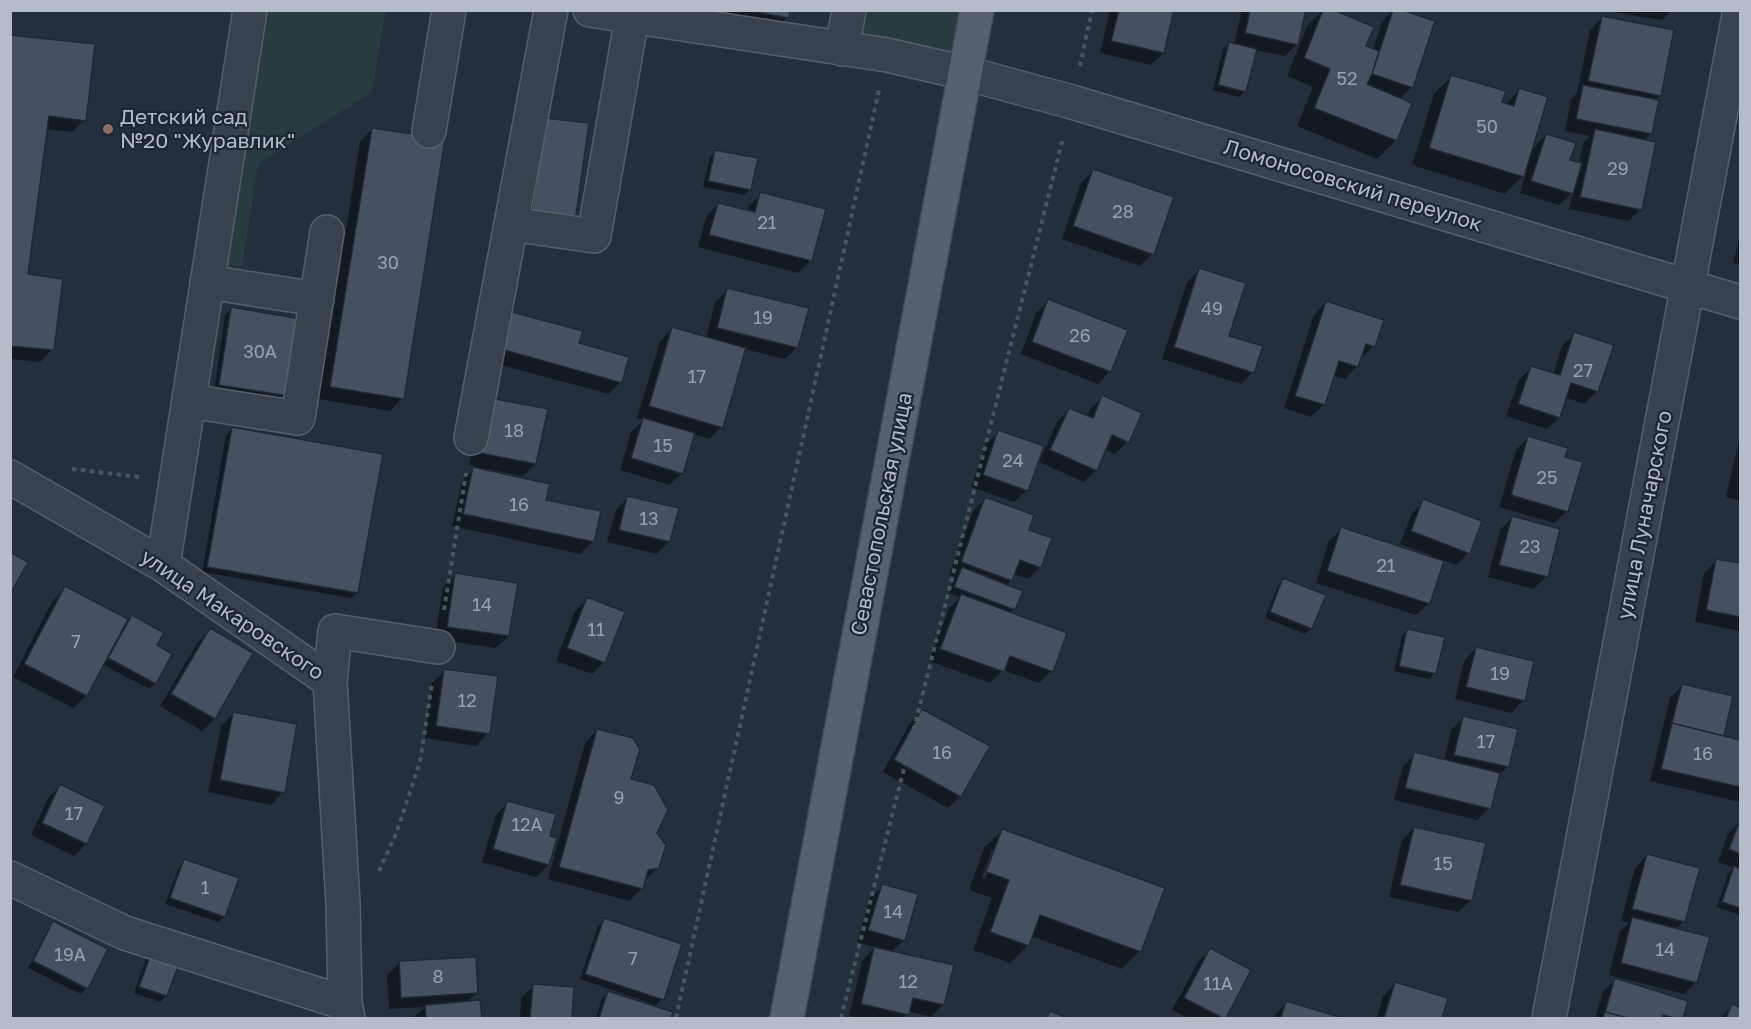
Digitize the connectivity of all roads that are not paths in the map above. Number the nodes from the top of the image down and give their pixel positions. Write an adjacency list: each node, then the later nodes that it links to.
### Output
1 (250, 10): 15 (street)
2 (449, 10): 12 (street)
3 (550, 10): 13 (street)
4 (590, 10): 8 (street, Ломоносовский переулок)
5 (849, 10): 10 (street)
6 (977, 10): 11 (main road, Севастопольская улица)
7 (1740, 10): 16 (street, улица Луначарского)
8 (632, 17): 9 (street, Ломоносовский переулок); 13 (street)
9 (690, 18): 10 (street, Ломоносовский переулок)
10 (842, 49): 11 (street, Ломоносовский переулок)
11 (965, 73): 16 (street, Ломоносовский переулок); 27 (main road, Севастопольская улица)
12 (429, 131)
13 (511, 224): 20 (street)
14 (327, 232): 17 (street)
15 (207, 282): 17 (street); 19 (street)
16 (1688, 288): 18 (street, Ломоносовский переулок); 28 (street, улица Луначарского)
17 (317, 299): 19 (street)
18 (1740, 302)
19 (189, 401): 22 (street)
20 (471, 438)
21 (10, 477): 22 (street, улица Макаровского)
22 (163, 565): 24 (street, улица Макаровского)
23 (438, 647): 24 (street)
24 (330, 681): 26 (street, улица Макаровского)
25 (10, 878): 26 (street, улица Макаровского)
26 (347, 1011)
27 (787, 1018)
28 (1549, 1018)

